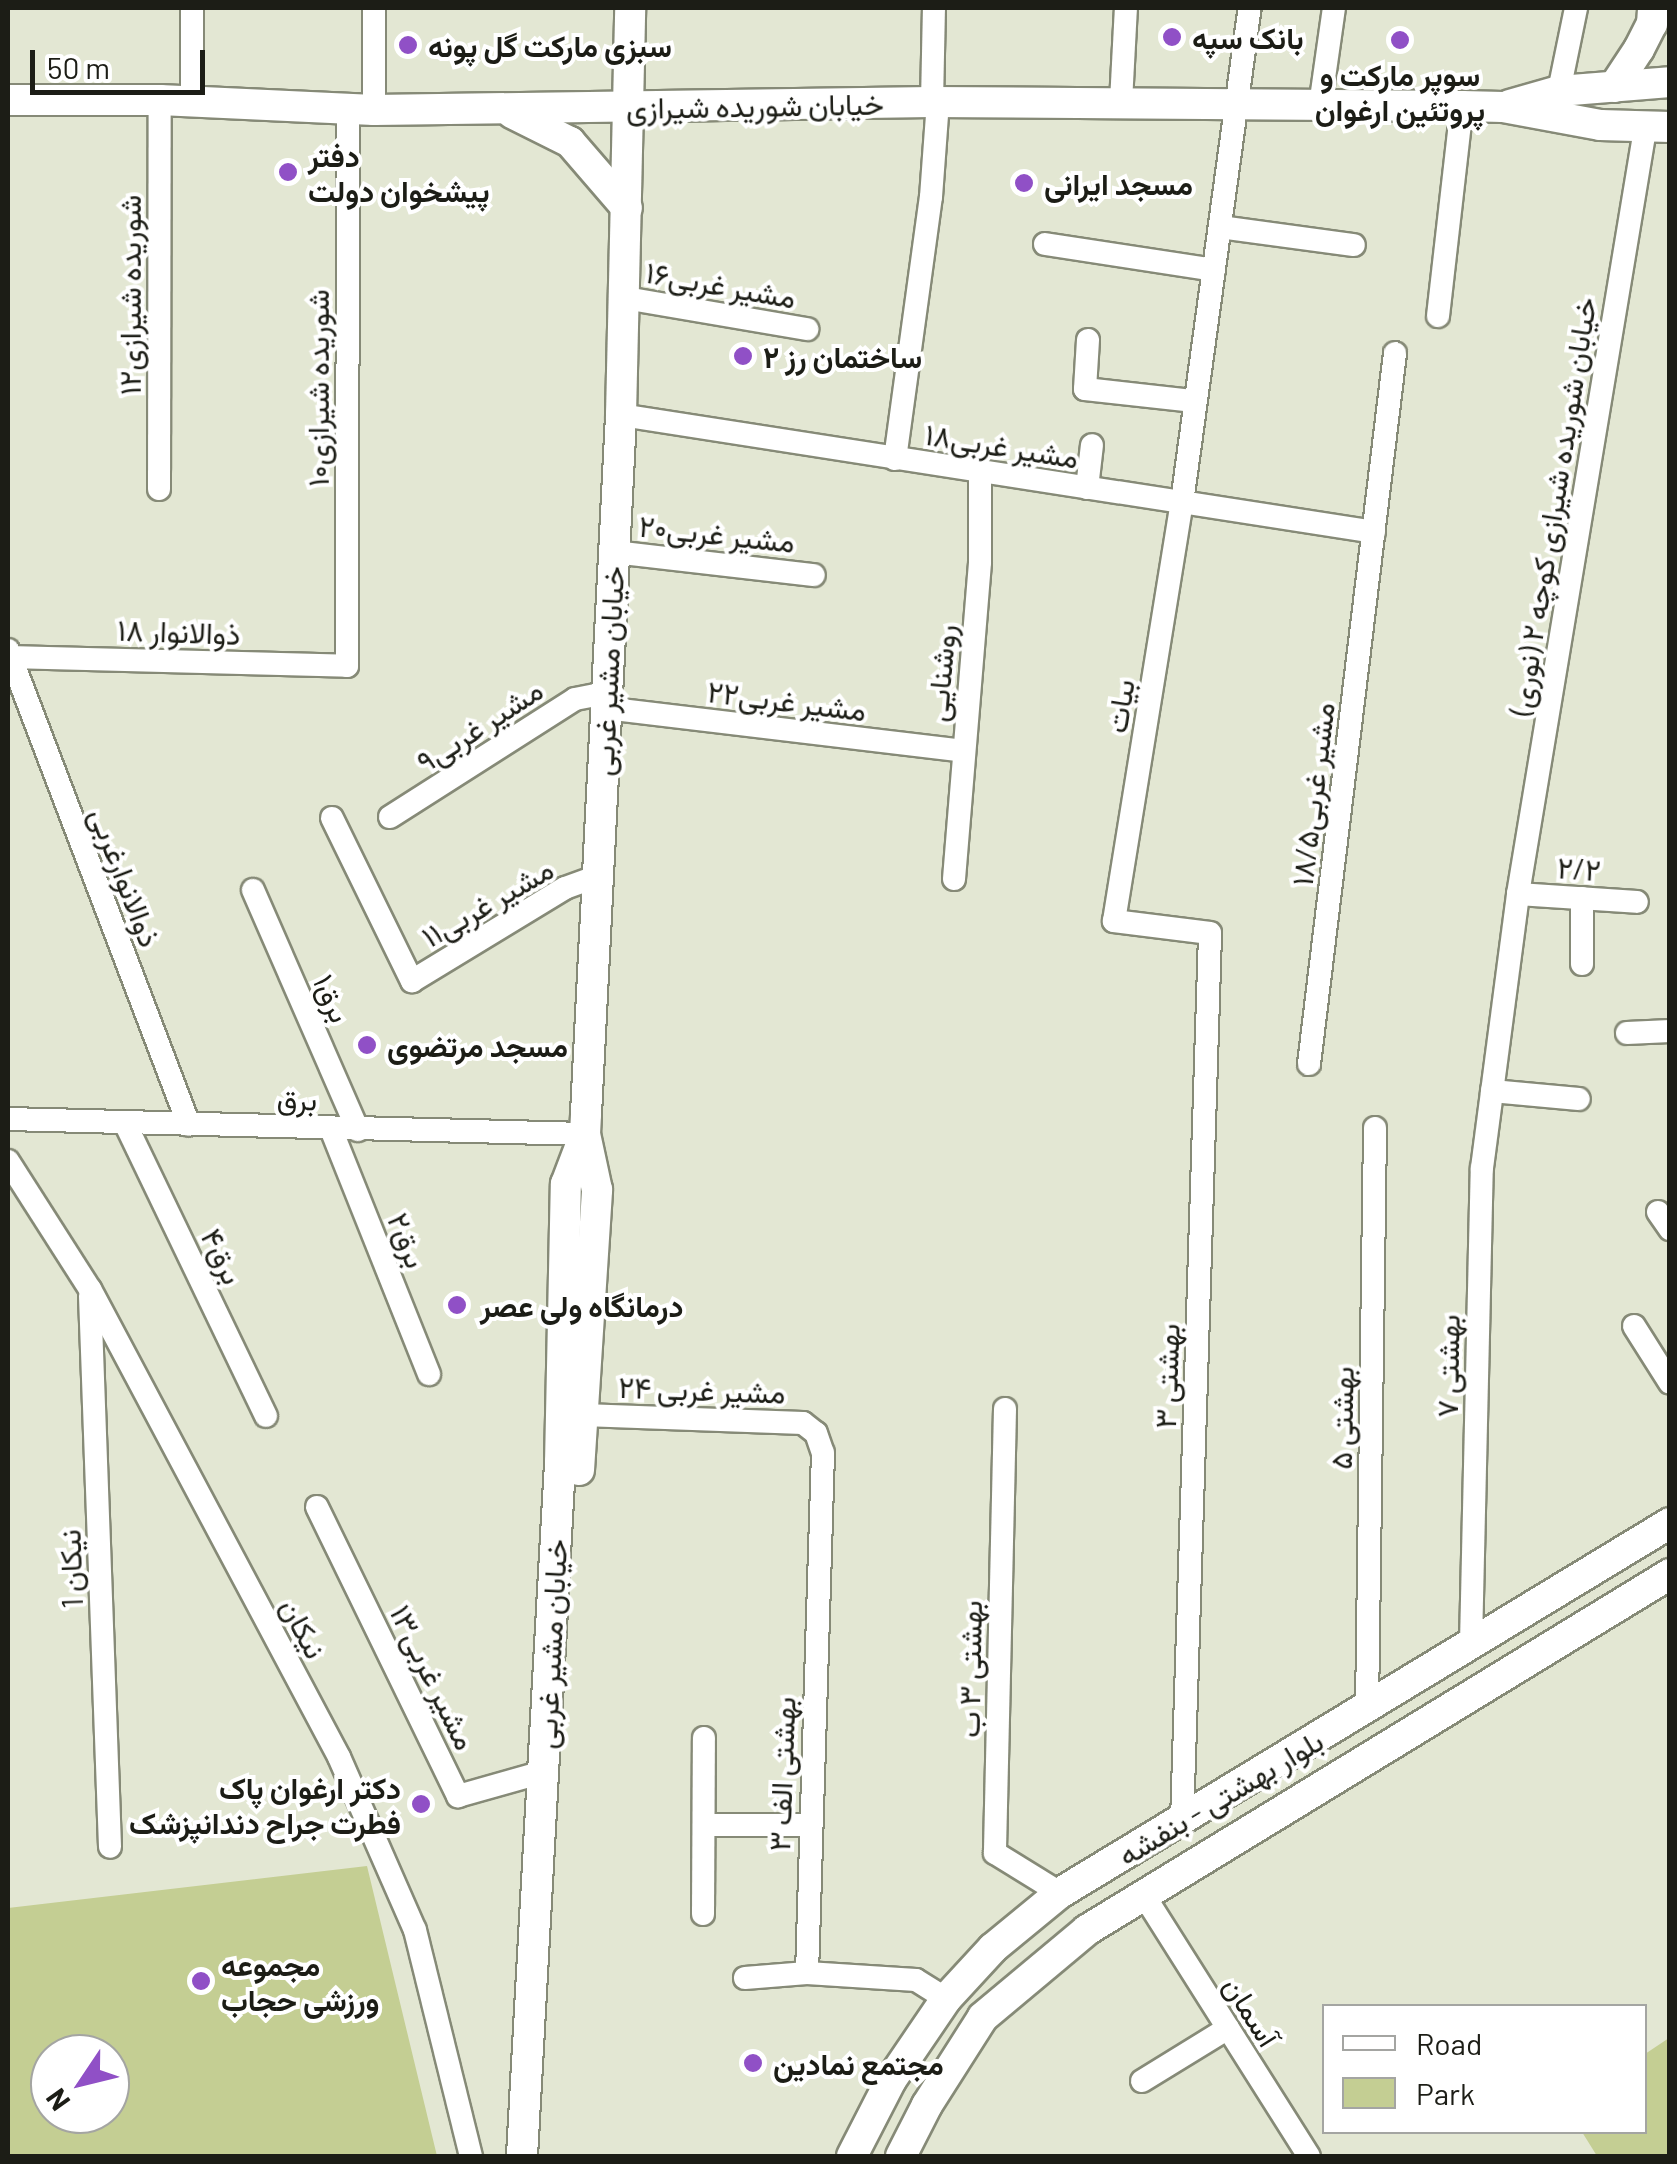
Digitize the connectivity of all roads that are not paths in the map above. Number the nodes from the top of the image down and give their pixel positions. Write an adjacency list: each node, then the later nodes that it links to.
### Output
1 (192, 8): 15 (street)
2 (374, 8): 23 (street, ۱۰شوریده شیرازی)
3 (630, 8): 22 (main road, خیابان مشیر غربی)
4 (934, 8): 16 (street)
5 (1126, 8): 17 (street)
6 (1250, 8): 18 (street, بیات)
7 (1334, 8): 19 (street)
8 (1653, 8): 11 (main road)
9 (1576, 9): 12 (street)
10 (1670, 82): 11 (main road, خیابان شوریده شیرازی)
11 (1614, 86): 12 (main road, خیابان شوریده شیرازی)
12 (1559, 91): 21 (main road, خیابان شوریده شیرازی)
13 (8, 100): 14 (main road, خیابان شوریده شیرازی)
14 (160, 100): 15 (main road, خیابان شوریده شیرازی); 42 (street, شوریده شیرازی۱۲)
15 (192, 101): 23 (main road, خیابان شوریده شیرازی)
16 (935, 102): 17 (main road, خیابان شوریده شیرازی); 22 (main road, خیابان شوریده شیرازی); 39 (street)
17 (1121, 102): 18 (main road, خیابان شوریده شیرازی)
18 (1238, 104): 19 (main road, خیابان شوریده شیرازی); 27 (street, بیات)
19 (1320, 106): 20 (main road, خیابان شوریده شیرازی)
20 (1462, 106): 21 (main road, خیابان شوریده شیرازی); 32 (street)
21 (1502, 107): 25 (main road, خیابان شوریده شیرازی)
22 (630, 108): 24 (main road, خیابان شوریده شیرازی); 26 (main road, خیابان مشیر غربی)
23 (361, 110): 24 (main road, خیابان شوریده شیرازی); 48 (street, ۱۰شوریده شیرازی)
24 (505, 110): 26 (main road)
25 (1657, 128): 56 (street, خیابان شوریده شیرازی کوچه ۲ (نوری))
26 (627, 208): 31 (main road, خیابان مشیر غربی)
27 (1220, 227): 29 (street); 30 (street, بیات)
28 (1045, 244): 30 (street)
29 (1354, 245)
30 (1214, 270): 36 (street, بیات)
31 (625, 298): 33 (street, مشیر غربی۱۶); 37 (main road, خیابان مشیر غربی)
32 (1438, 316)
33 (808, 330)
34 (1088, 340): 36 (street)
35 (1396, 352): 44 (street, مشیر غربی۱۸/۵)
36 (1194, 401): 43 (street, بیات)
37 (621, 415): 39 (street, مشیر غربی۱۸); 45 (main road, خیابان مشیر غربی)
38 (1092, 445): 41 (street)
39 (895, 459): 40 (street, مشیر غربی۱۸)
40 (980, 472): 41 (street, مشیر غربی۱۸); 50 (street, روشنایی)
41 (1087, 488): 43 (street, مشیر غربی۱۸)
42 (159, 489)
43 (1182, 502): 44 (street, مشیر غربی۱۸); 59 (street, بیات)
44 (1374, 532): 63 (street, مشیر غربی۱۸/۵)
45 (614, 552): 46 (street, مشیر غربی۲۰); 49 (main road, خیابان مشیر غربی)
46 (814, 574)
47 (9, 654): 48 (street, ذوالانوار ۱۸); 68 (street, ذوالانوارغربی)
48 (347, 666)
49 (604, 700): 50 (street, مشیر غربی۲۲); 51 (street, مشیر غربی۹); 53 (main road, خیابان مشیر غربی)
50 (963, 751): 54 (street, روشنایی)
51 (390, 817)
52 (332, 818): 53 (street, مشیر غربی۱۱)
53 (596, 877): 72 (main road, خیابان مشیر غربی)
54 (954, 879)
55 (252, 890): 71 (street, برق۱)
56 (1518, 894): 57 (street, ۲/۲); 64 (street, خیابان شوریده شیرازی کوچه ۲ (نوری))
57 (1582, 898): 58 (street, ۲/۲); 60 (street)
58 (1637, 902)
59 (1210, 933): 91 (street, بهشتی ۳)
60 (1582, 964)
61 (1670, 1031): 62 (street)
62 (1627, 1032)
63 (1309, 1064)
64 (1492, 1091): 65 (street); 87 (street, بهشتی ۷)
65 (1579, 1099)
66 (8, 1119): 67 (street, برق)
67 (125, 1122): 68 (street, برق); 80 (street, برق۴)
68 (188, 1125): 70 (street, برق)
69 (1375, 1128): 88 (street, بهشتی ۵)
70 (330, 1129): 71 (street, برق); 76 (street, برق۲)
71 (358, 1130): 72 (street, برق)
72 (584, 1134): 79 (main road, خیابان مشیر غربی); 90 (main road, خیابان مشیر غربی)
73 (8, 1161): 74 (street, نیکان)
74 (90, 1289): 94 (street, نیکان 1); 103 (street, نیکان)
75 (1634, 1326): 77 (street)
76 (429, 1374)
77 (1670, 1382)
78 (1005, 1409): 95 (street, بهشتی ۳ ب)
79 (583, 1415): 81 (street, مشیر غربی ۲۴); 105 (main road, خیابان مشیر غربی)
80 (266, 1416)
81 (816, 1433): 93 (street, بهشتی الف ۳)
82 (318, 1507): 90 (street, مشیر غربی۱۳)
83 (1670, 1522): 85 (main road, بلوار بهشتی - بنفشه)
84 (1670, 1574): 86 (main road, بلوار بهشتی - بنفشه)
85 (1564, 1587): 86 (main road); 87 (main road, بلوار بهشتی - بنفشه)
86 (1587, 1625): 96 (main road, بلوار بهشتی - بنفشه)
87 (1470, 1643): 88 (main road, بلوار بهشتی - بنفشه)
88 (1367, 1710): 91 (main road, بلوار بهشتی - بنفشه)
89 (704, 1738): 92 (street)
90 (543, 1772): 104 (main road, خیابان مشیر غربی)
91 (1182, 1821): 95 (main road, بلوار بهشتی - بنفشه)
92 (704, 1825): 93 (street); 97 (street)
93 (809, 1826): 98 (street, بهشتی الف ۳)
94 (110, 1847)
95 (1060, 1892): 100 (main road, بلوار بهشتی - بنفشه)
96 (1145, 1897): 101 (street, آسمان); 107 (main road, بلوار بهشتی - بنفشه)
97 (703, 1914)
98 (807, 1972): 99 (street); 100 (street)
99 (746, 1978)
100 (946, 1998): 106 (main road, بلوار بهشتی - بنفشه)
101 (1228, 2028): 102 (street); 108 (street, آسمان)
102 (1142, 2080)
103 (471, 2156)
104 (522, 2156)
105 (538, 2156)
106 (852, 2156)
107 (900, 2156)
108 (1309, 2156)

